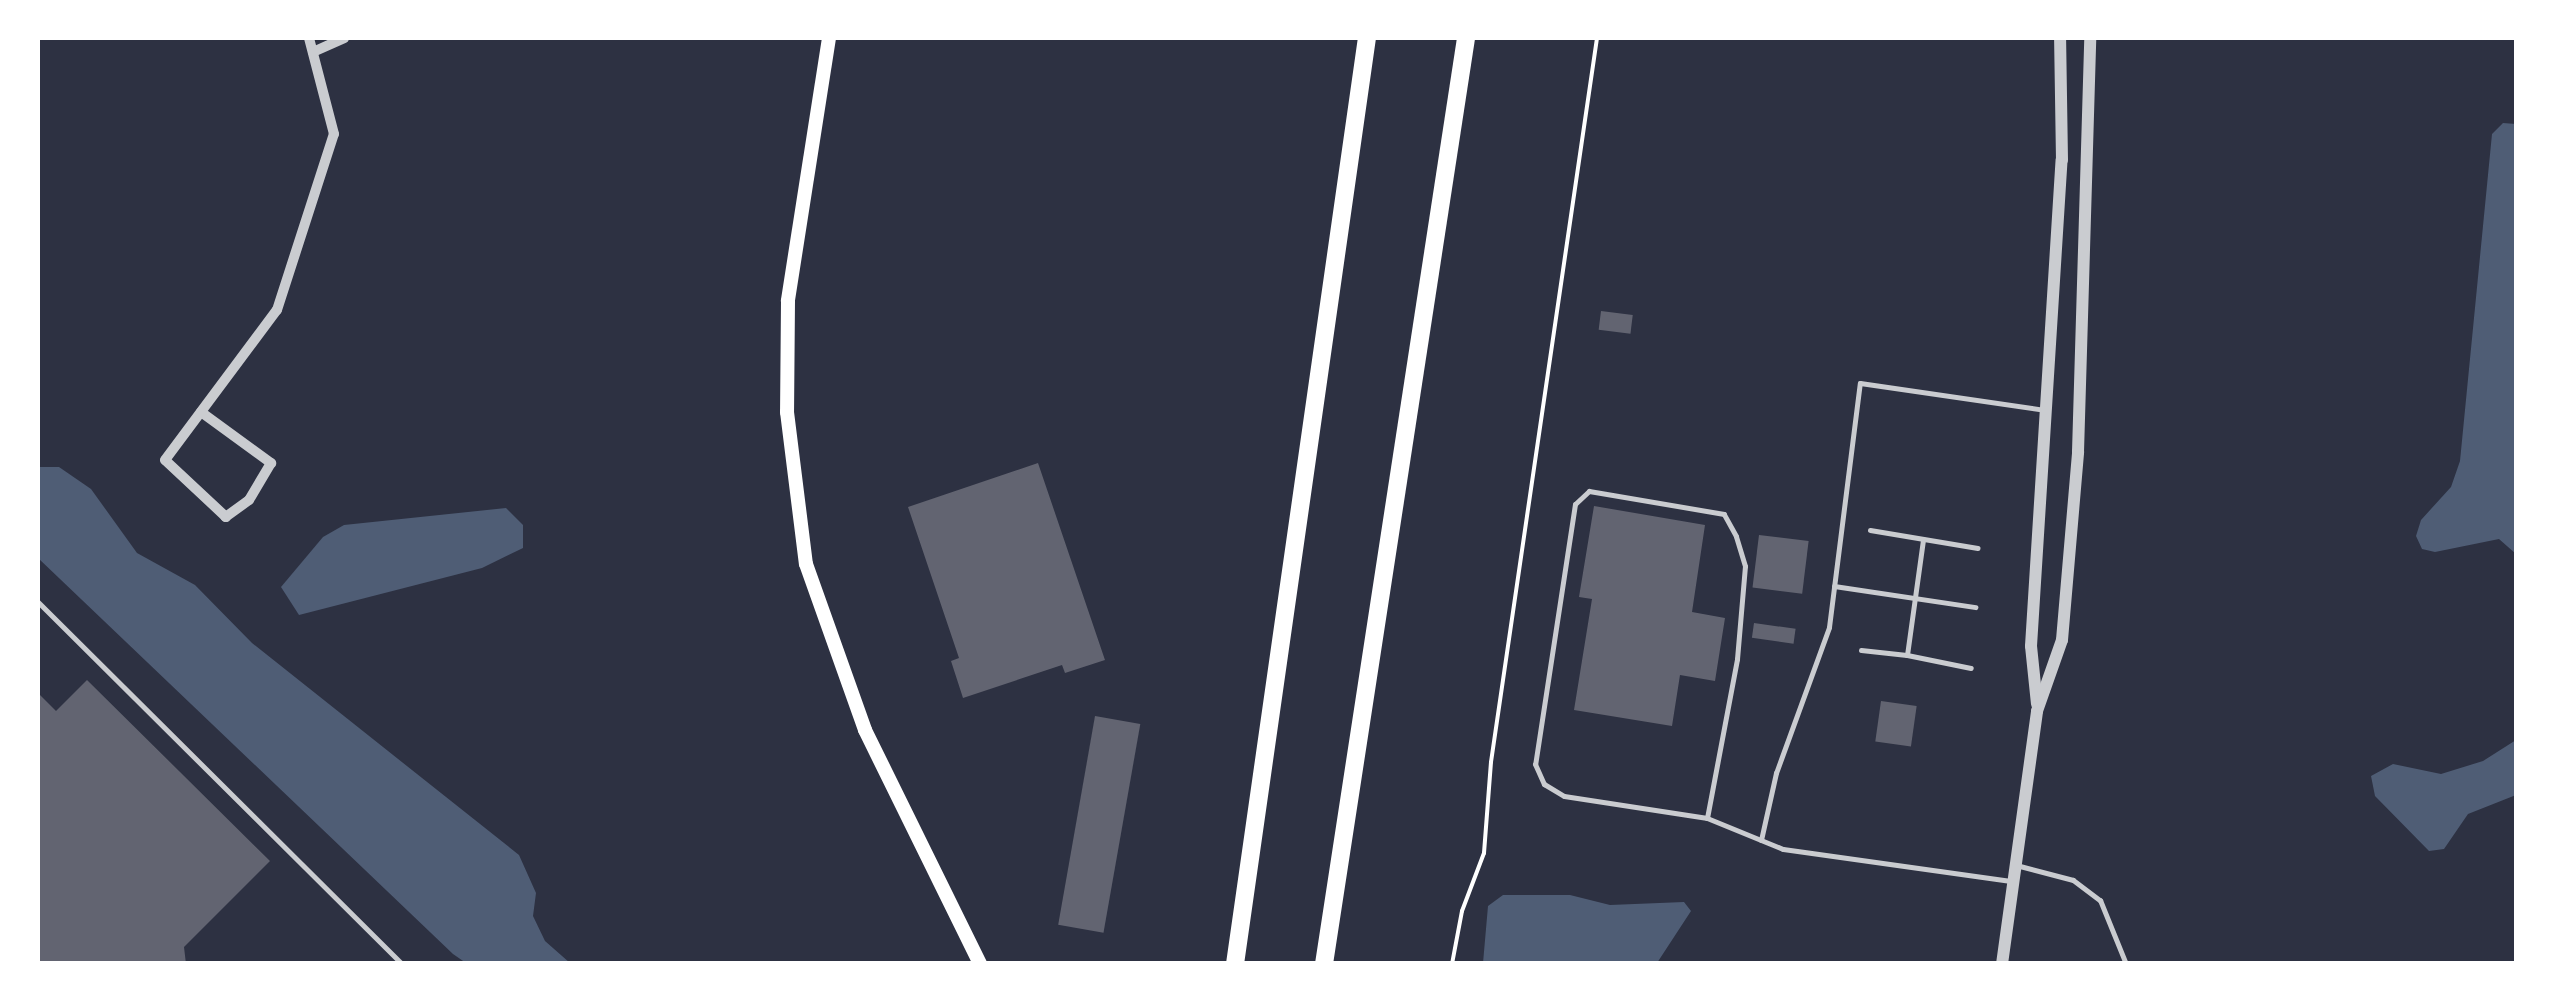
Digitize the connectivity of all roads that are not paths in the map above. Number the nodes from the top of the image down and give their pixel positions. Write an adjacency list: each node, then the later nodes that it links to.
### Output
1 (309, 38): 8 (street)
2 (344, 38): 8 (street)
3 (829, 38): 27 (main road)
4 (1368, 38): 28 (highway)
5 (1466, 38): 29 (highway)
6 (2060, 38): 9 (street)
7 (2090, 38): 21 (street)
8 (313, 52): 10 (street)
9 (2050, 411): 14 (lane); 21 (street)
10 (201, 412): 10 (street)
11 (1870, 530): 12 (lane)
12 (1923, 539): 13 (lane); 15 (lane)
13 (1978, 548)
14 (1834, 586): 15 (lane); 23 (lane)
15 (1917, 598): 17 (lane); 19 (lane)
16 (38, 602): 26 (lane)
17 (1975, 608)
18 (1861, 650): 19 (lane)
19 (1907, 655): 20 (lane)
20 (1970, 668)
21 (2037, 712): 24 (street)
22 (1707, 818): 22 (lane); 23 (lane)
23 (1761, 840): 25 (lane)
24 (2012, 864): 25 (street); 31 (lane)
25 (2011, 881): 30 (street)
26 (402, 964)
27 (980, 964)
28 (1235, 964)
29 (1324, 964)
30 (2002, 964)
31 (2126, 964)

